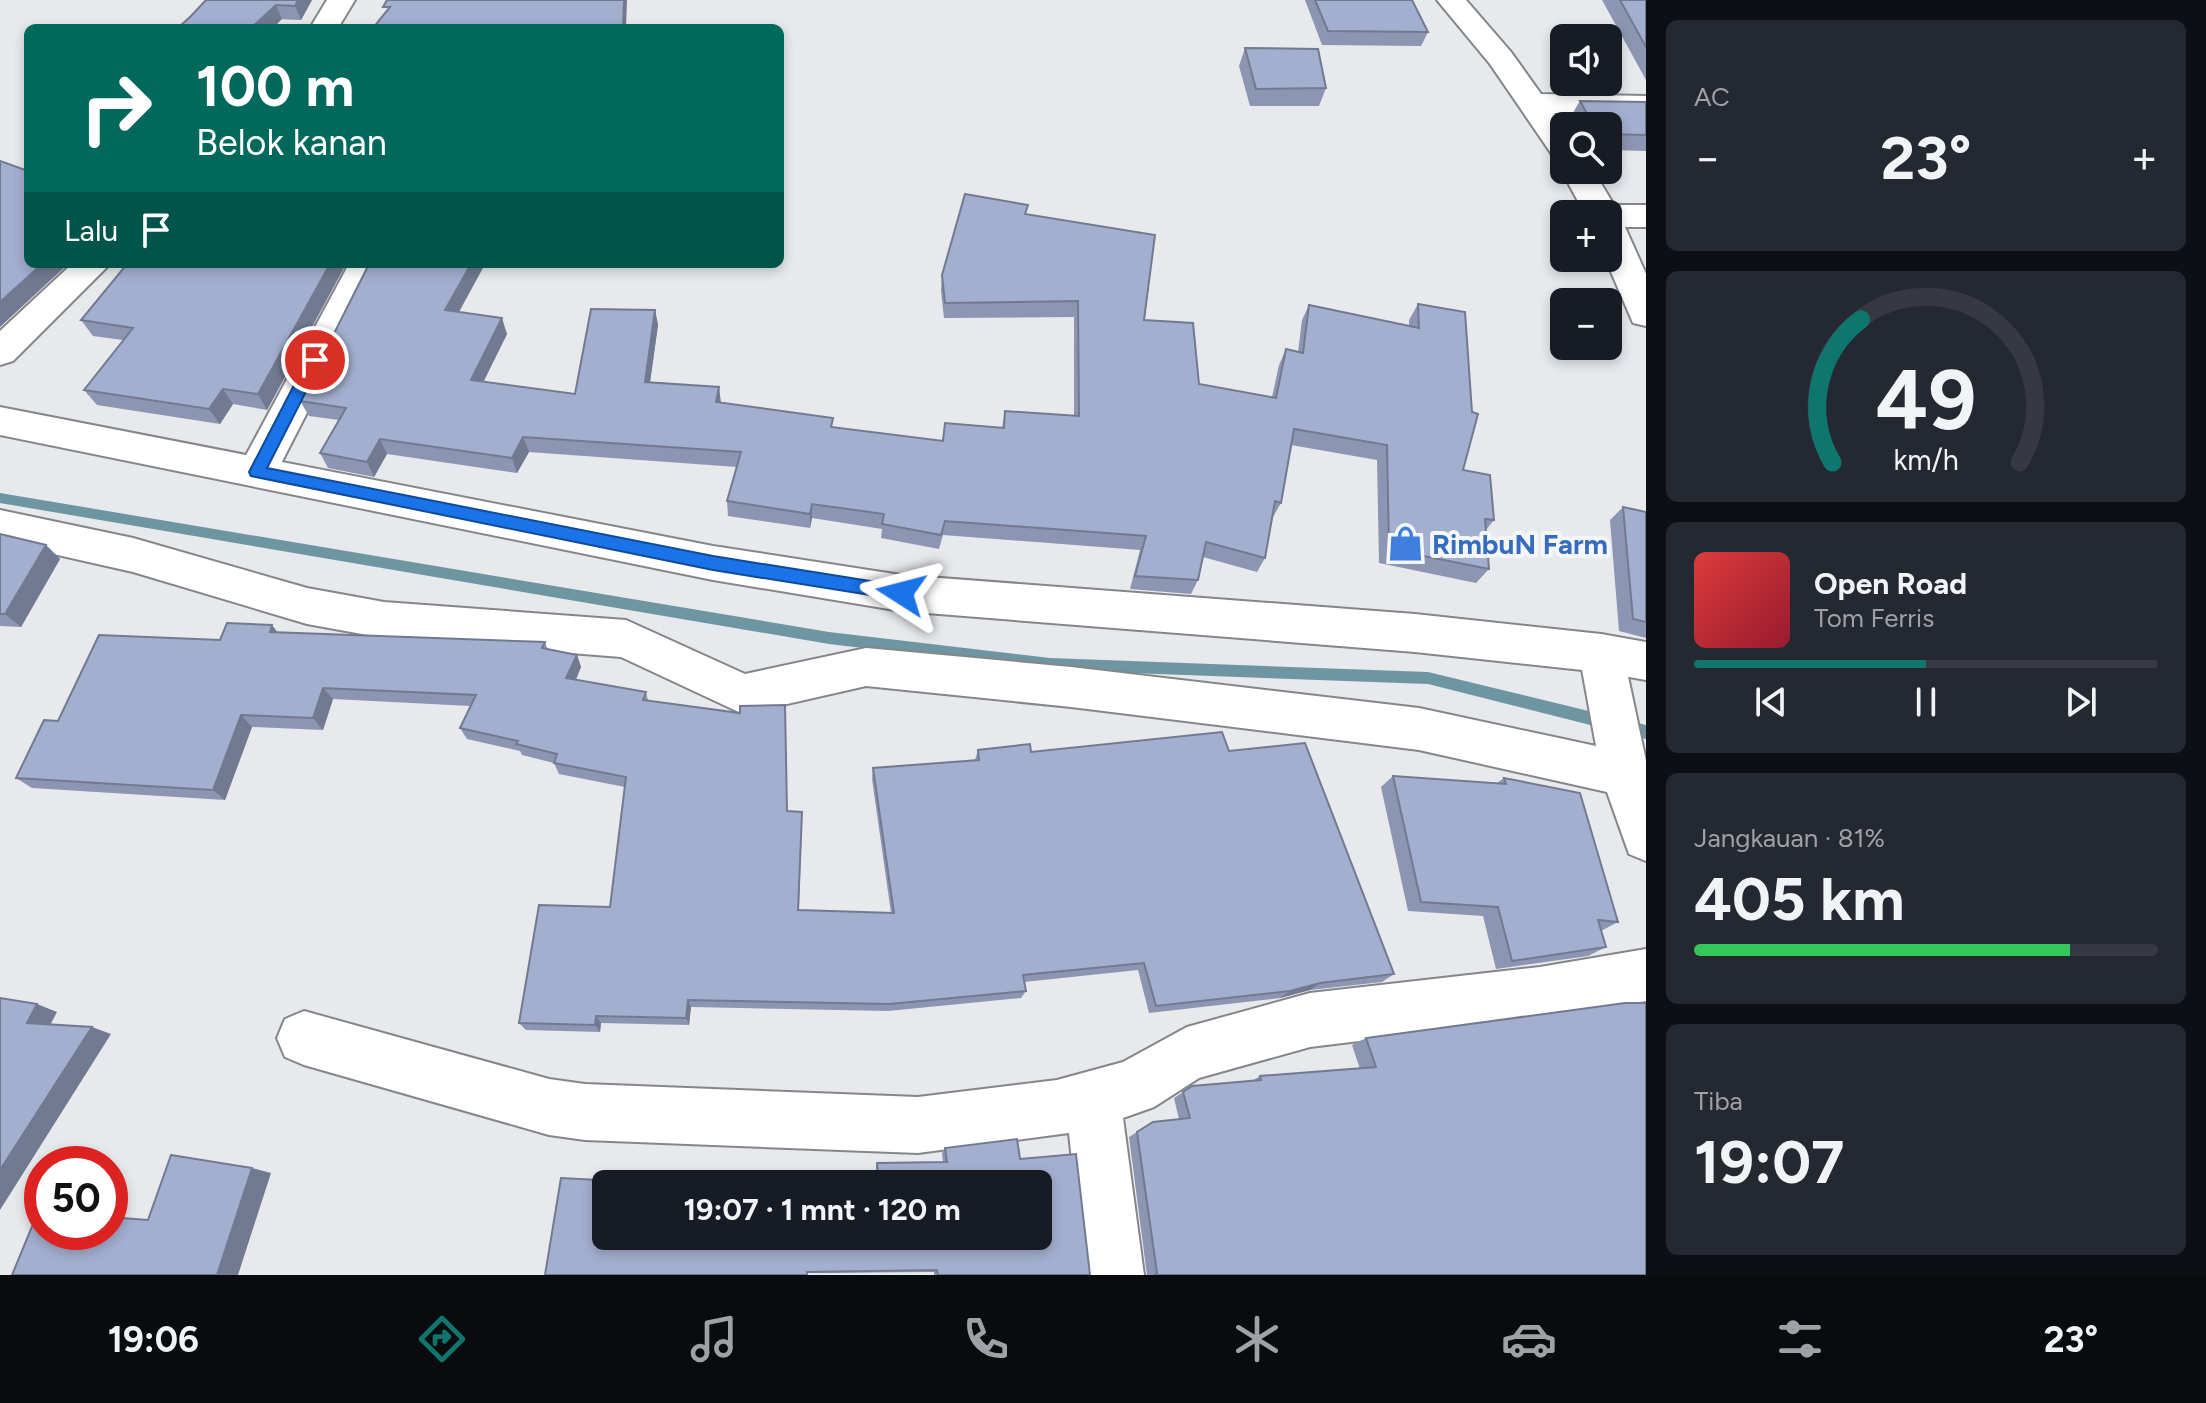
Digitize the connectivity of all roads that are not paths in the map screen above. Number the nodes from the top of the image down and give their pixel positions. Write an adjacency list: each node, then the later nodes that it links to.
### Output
1 (341, 0): 3 (street)
2 (1451, 0): 4 (street)
3 (326, 24)
4 (1533, 103): 5 (street); 6 (street)
5 (1646, 105)
6 (1550, 128)
7 (1622, 216): 8 (street)
8 (1646, 216)
9 (1622, 258): 12 (street)
10 (89, 268): 13 (street)
11 (364, 268): 15 (street)
12 (1646, 314)
13 (0, 352)
14 (0, 421): 15 (street)
15 (257, 472): 18 (street)
16 (0, 526): 19 (street)
17 (1646, 661): 18 (street)
18 (1604, 668): 19 (street)
19 (1635, 796)
20 (1646, 975): 22 (street)
21 (304, 1038): 22 (street)
22 (1093, 1100): 23 (street)
23 (1114, 1275)

